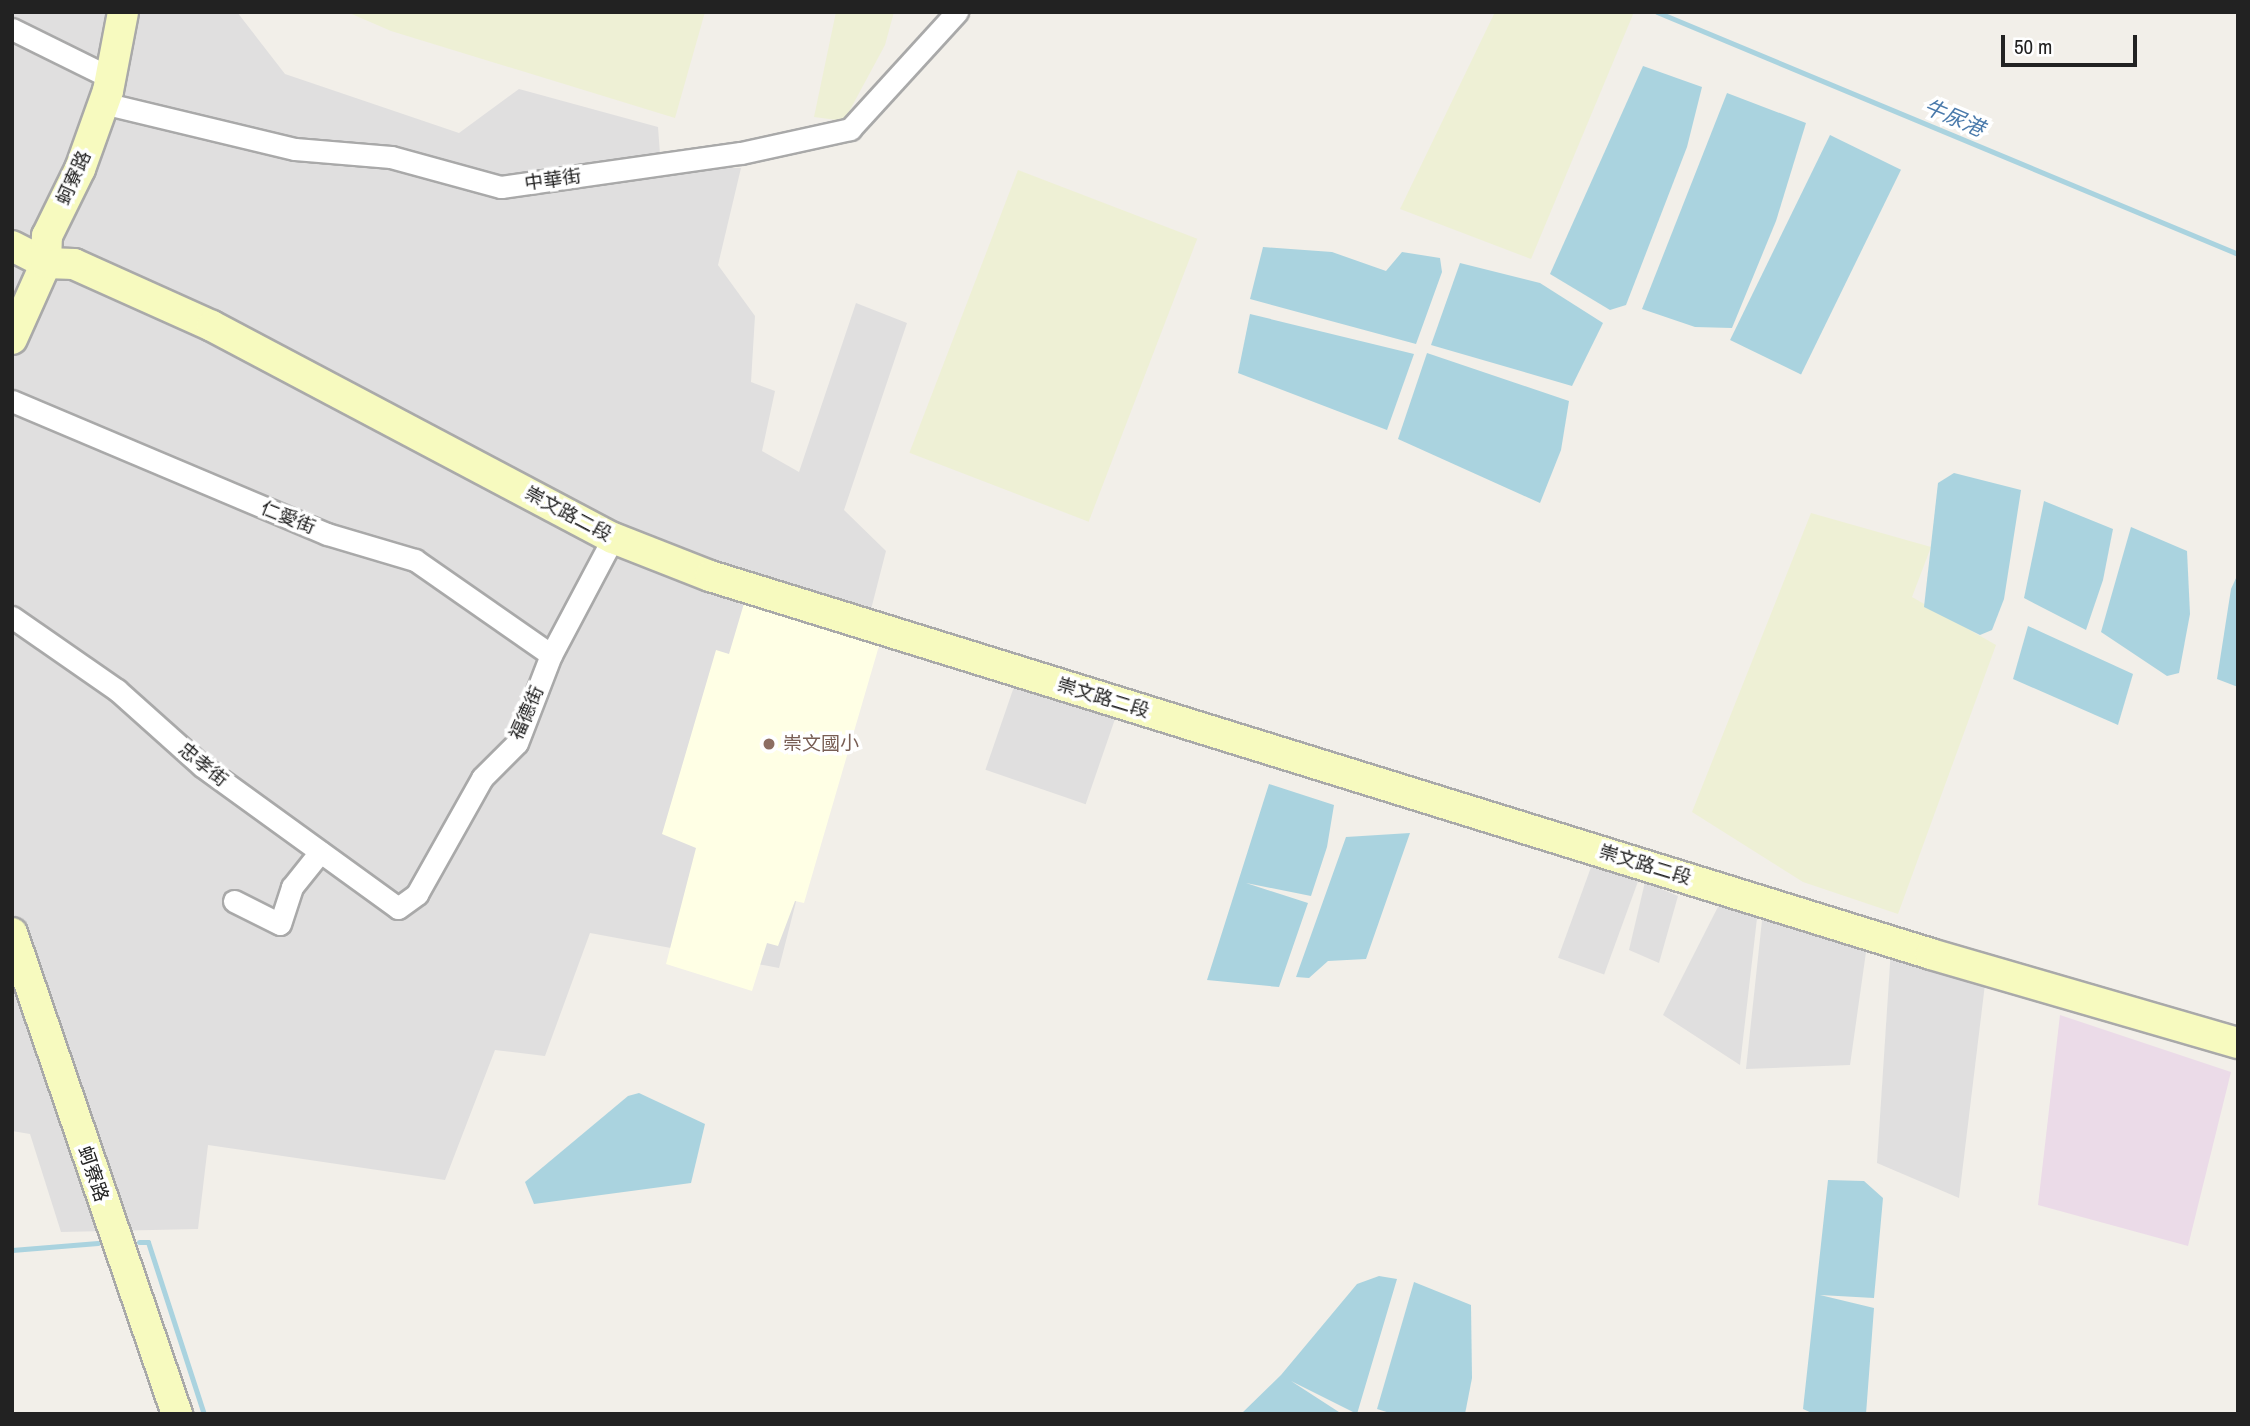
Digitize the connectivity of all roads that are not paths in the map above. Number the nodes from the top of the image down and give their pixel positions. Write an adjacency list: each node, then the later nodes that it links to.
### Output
1 (123, 12): 4 (street, 蚵寮路)
2 (957, 12): 4 (street, 中華街)
3 (12, 29): 4 (street, 中華街)
4 (107, 91): 6 (street, 蚵寮路)
5 (12, 246): 6 (street, 崇文路二段)
6 (46, 262): 7 (street, 蚵寮路); 9 (street, 崇文路二段)
7 (12, 339)
8 (12, 401): 11 (street, 仁愛街)
9 (613, 538): 11 (street, 福德街); 16 (street, 崇文路二段)
10 (12, 617): 12 (street, 忠孝街)
11 (551, 654): 14 (street, 福德街)
12 (320, 852): 13 (street); 14 (street, 忠孝街)
13 (234, 901)
14 (398, 908)
15 (12, 933): 17 (street, 蚵寮路)
16 (2238, 1043)
17 (177, 1414)

